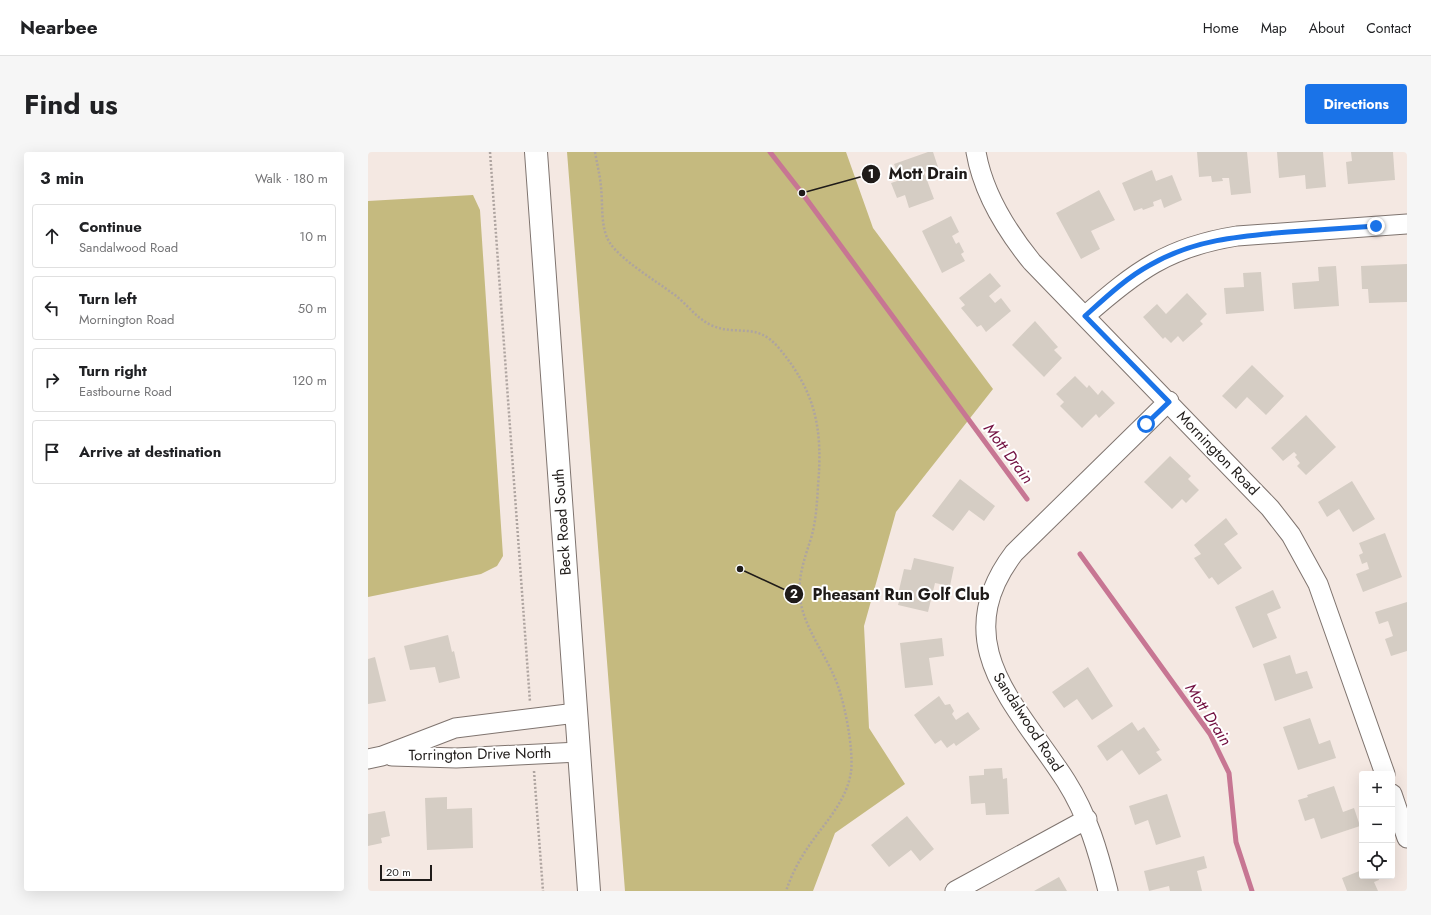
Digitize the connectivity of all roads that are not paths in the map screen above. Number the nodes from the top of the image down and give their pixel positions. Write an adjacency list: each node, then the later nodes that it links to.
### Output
1 (536, 152): 6 (main road, Beck Road South)
2 (976, 152): 4 (street, Mornington Road)
3 (1407, 224): 4 (street)
4 (1085, 316): 5 (street, Mornington Road)
5 (1169, 402): 9 (street, Mornington Road); 11 (street, Sandalwood Road)
6 (576, 712): 7 (main road, Beck Road South); 8 (street, Torrington Drive North)
7 (579, 752): 8 (street, Torrington Drive North); 13 (main road, Beck Road South)
8 (375, 757)
9 (1384, 771)
10 (1395, 803): 12 (street)
11 (1087, 819): 14 (street); 15 (street, Sandalwood Road)
12 (1407, 838)
13 (589, 891)
14 (955, 891)
15 (1108, 891)

